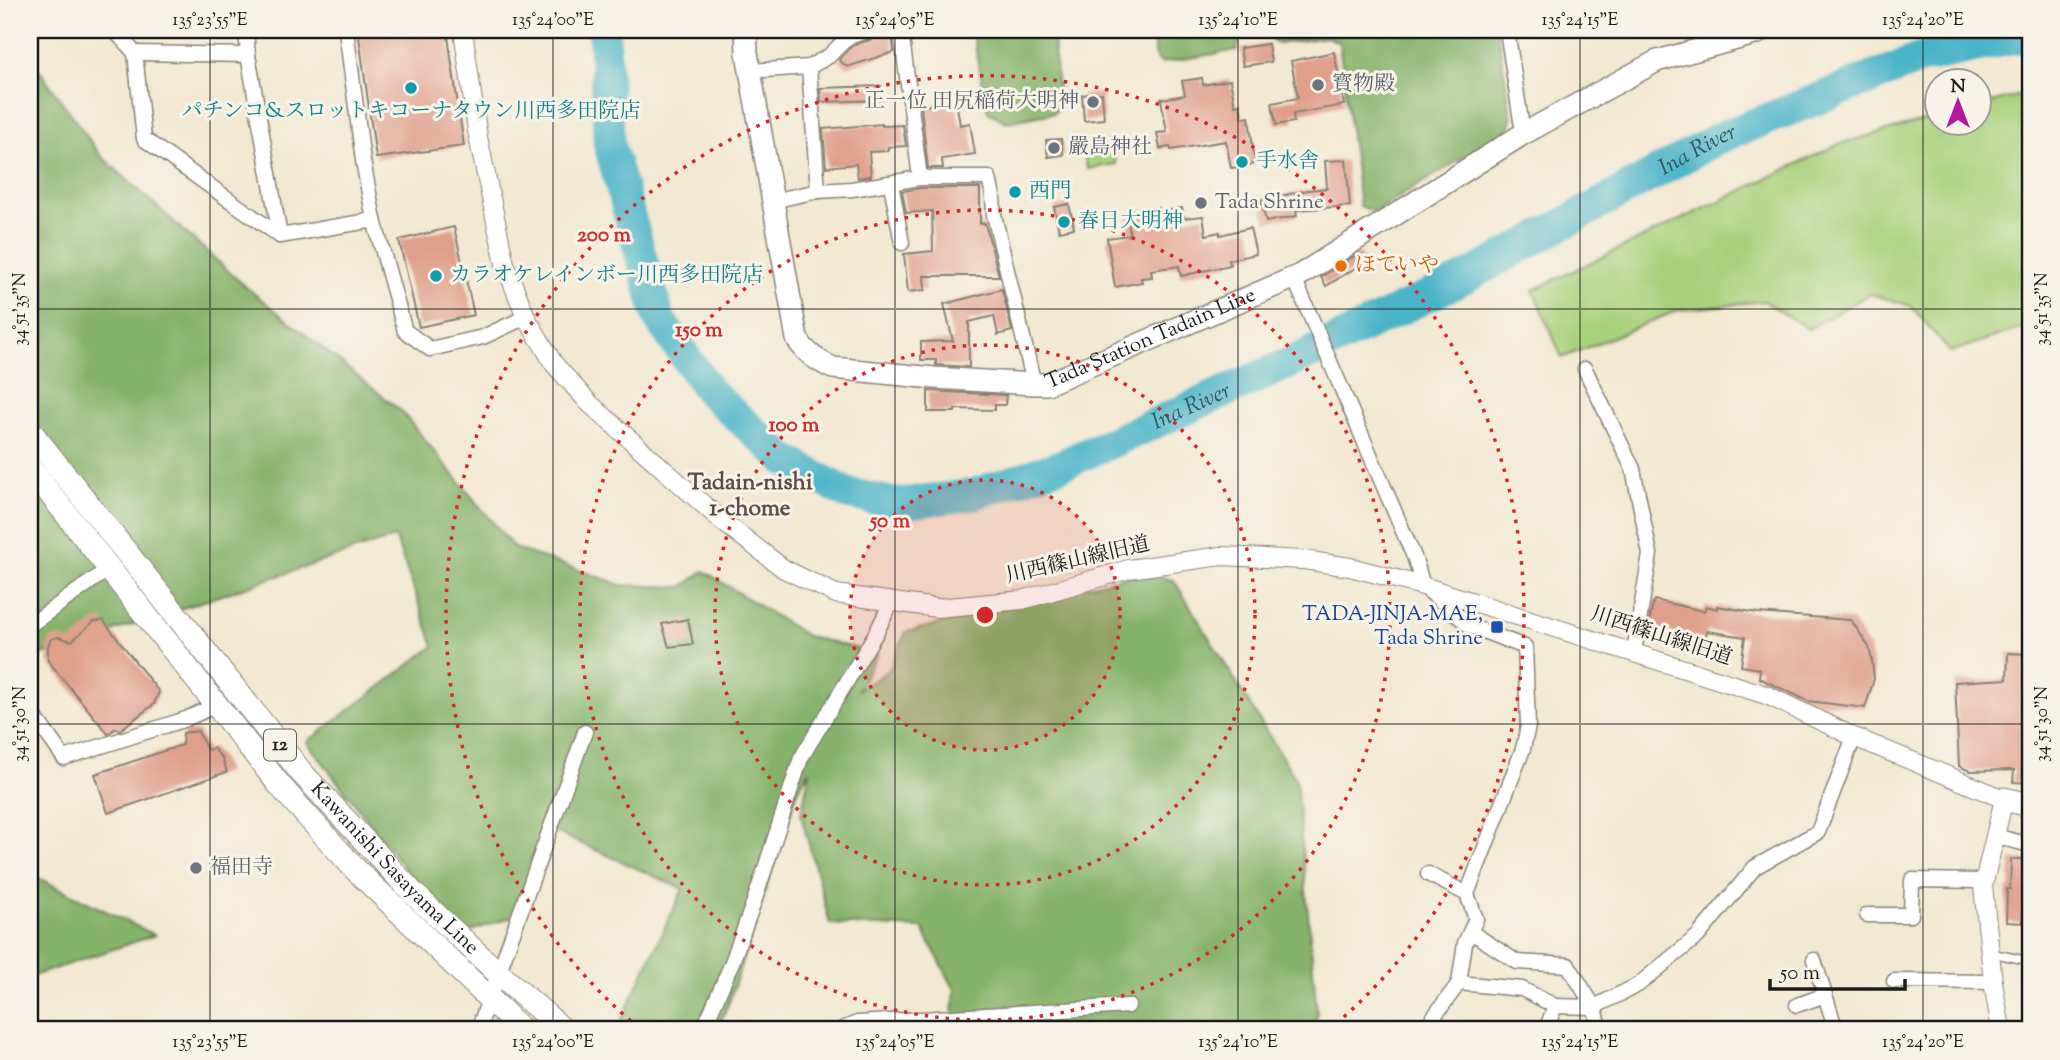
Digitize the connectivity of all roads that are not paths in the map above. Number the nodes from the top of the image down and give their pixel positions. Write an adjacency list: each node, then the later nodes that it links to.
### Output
1 (114, 30): 10 (street)
2 (246, 30): 11 (street)
3 (346, 30): 19 (street)
4 (463, 30): 23 (street, 川西篠山線旧道)
5 (746, 30): 13 (main road, Tada Station Tadain Line)
6 (870, 30): 12 (street)
7 (901, 30): 15 (street)
8 (1507, 30): 14 (street)
9 (1763, 30): 14 (main road, Tada Station Tadain Line)
10 (135, 53): 11 (street); 20 (street)
11 (248, 55): 20 (street)
12 (809, 67): 13 (street); 17 (street)
13 (750, 71): 18 (main road, Tada Station Tadain Line)
14 (1522, 134): 22 (main road, Tada Station Tadain Line)
15 (920, 178): 16 (street); 25 (street)
16 (891, 184): 17 (street); 21 (street)
17 (818, 191): 18 (street)
18 (772, 201): 25 (main road, Tada Station Tadain Line)
19 (374, 220): 20 (street); 23 (street)
20 (280, 236)
21 (902, 243)
22 (1294, 278): 25 (main road, Tada Station Tadain Line); 29 (street)
23 (526, 317): 30 (street, 川西篠山線旧道)
24 (1585, 369): 32 (street)
25 (1034, 384)
26 (30, 431): 49 (main road, Kawanishi Sasayama Line / 12)
27 (30, 468): 28 (main road, Kawanishi Sasayama Line / 12)
28 (110, 568): 31 (street); 33 (main road, Kawanishi Sasayama Line / 12)
29 (1423, 586): 30 (street, 川西篠山線旧道); 32 (street, 川西篠山線旧道); 43 (street)
30 (891, 603): 62 (street)
31 (30, 625)
32 (1634, 652): 36 (street, 川西篠山線旧道)
33 (216, 705): 34 (street); 54 (main road, Kawanishi Sasayama Line / 12)
34 (30, 710)
35 (585, 732): 49 (street)
36 (1854, 737): 37 (street, 川西篠山線旧道); 58 (street)
37 (2004, 799): 38 (main road); 39 (street)
38 (2030, 805)
39 (1995, 836): 40 (street); 42 (street)
40 (2030, 845)
41 (1428, 874): 43 (street)
42 (1984, 881): 44 (street); 46 (street)
43 (1467, 894): 45 (street)
44 (1867, 915)
45 (1471, 932): 52 (street); 58 (street)
46 (1990, 953): 48 (lane); 51 (street)
47 (1814, 960): 53 (street)
48 (2030, 961)
49 (499, 974): 54 (street); 61 (main road, Kawanishi Sasayama Line / 12)
50 (1894, 981): 51 (street)
51 (1993, 982): 68 (street)
52 (1459, 983): 57 (street); 64 (street)
53 (1824, 996): 55 (street); 67 (street)
54 (490, 1001): 59 (street); 60 (main road, Kawanishi Sasayama Line / 12)
55 (1797, 1005)
56 (1128, 1006): 63 (street)
57 (1555, 1006): 58 (street); 65 (street)
58 (1594, 1007): 66 (street)
59 (478, 1030)
60 (522, 1030)
61 (563, 1030)
62 (703, 1030)
63 (840, 1030)
64 (1424, 1030)
65 (1546, 1030)
66 (1601, 1030)
67 (1836, 1030)
68 (2001, 1030)

